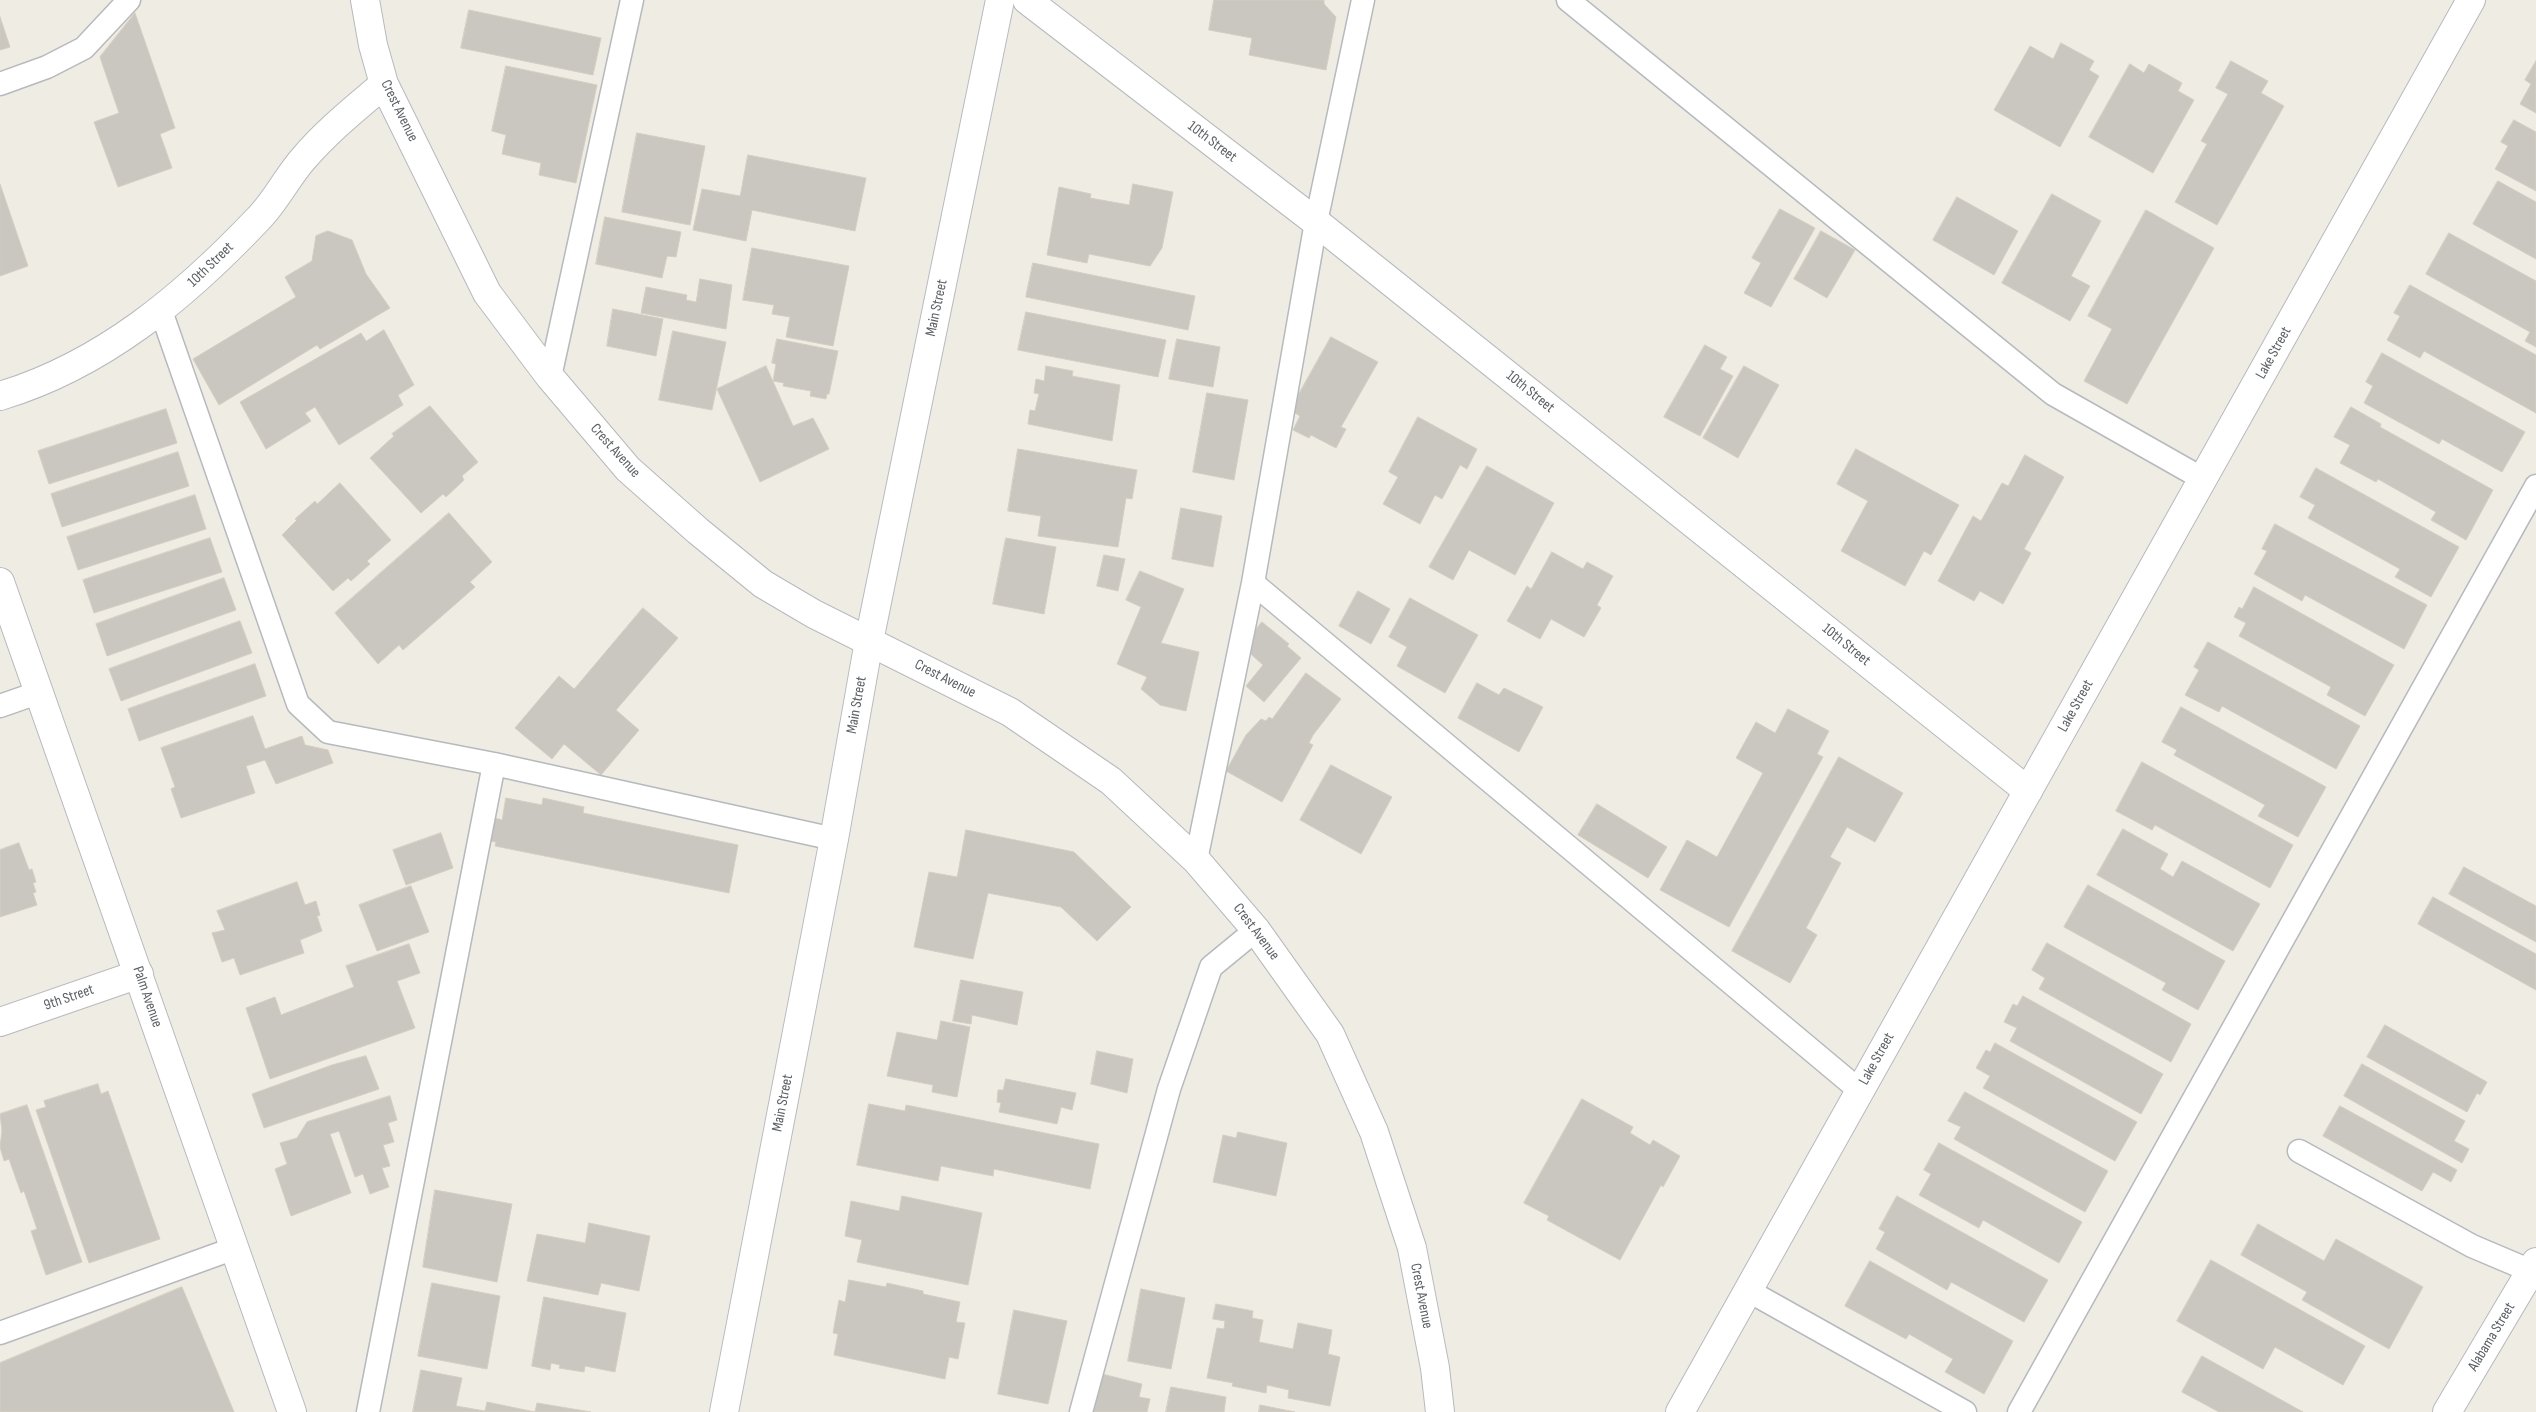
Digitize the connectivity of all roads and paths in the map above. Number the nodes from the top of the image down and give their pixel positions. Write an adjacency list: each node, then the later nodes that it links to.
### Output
1 (129, 0): 9 (lane)
2 (365, 0): 10 (street, Crest Avenue)
3 (632, 0): 13 (lane)
4 (1000, 0): 19 (street, Main Street)
5 (1027, 0): 11 (street, 10th Street)
6 (1363, 0): 11 (lane)
7 (1568, 0): 15 (lane)
8 (2472, 0): 15 (street, Lake Street)
9 (0, 84)
10 (384, 84): 12 (street, 10th Street); 13 (street, Crest Avenue)
11 (1316, 222): 18 (lane); 23 (street, 10th Street)
12 (161, 311): 14 (street, 10th Street); 22 (lane)
13 (550, 377): 19 (street, Crest Avenue)
14 (0, 396)
15 (2203, 479): 23 (street, Lake Street)
16 (2536, 486): 42 (lane)
17 (0, 582): 20 (street, Palm Avenue)
18 (1253, 583): 25 (lane); 29 (lane)
19 (869, 641): 24 (street, Main Street); 25 (street, Crest Avenue)
20 (40, 692): 21 (lane); 27 (street, Palm Avenue)
21 (0, 706)
22 (494, 764): 24 (lane); 36 (lane)
23 (2028, 791): 29 (street, Lake Street)
24 (834, 839): 37 (street, Main Street)
25 (1196, 860): 26 (street, Crest Avenue)
26 (1256, 930): 38 (lane); 39 (street, Crest Avenue)
27 (139, 974): 28 (street, 9th Street); 31 (street, Palm Avenue)
28 (0, 1022)
29 (1859, 1090): 33 (street, Lake Street)
30 (2299, 1151): 32 (lane)
31 (235, 1248): 34 (lane); 35 (street, Palm Avenue)
32 (2534, 1269): 43 (street, Alabama Street)
33 (1747, 1290): 40 (street, Lake Street); 41 (lane)
34 (0, 1333)
35 (292, 1412)
36 (368, 1412)
37 (724, 1412)
38 (1081, 1412)
39 (1440, 1412)
40 (1680, 1412)
41 (1965, 1412)
42 (2019, 1412)
43 (2447, 1412)

